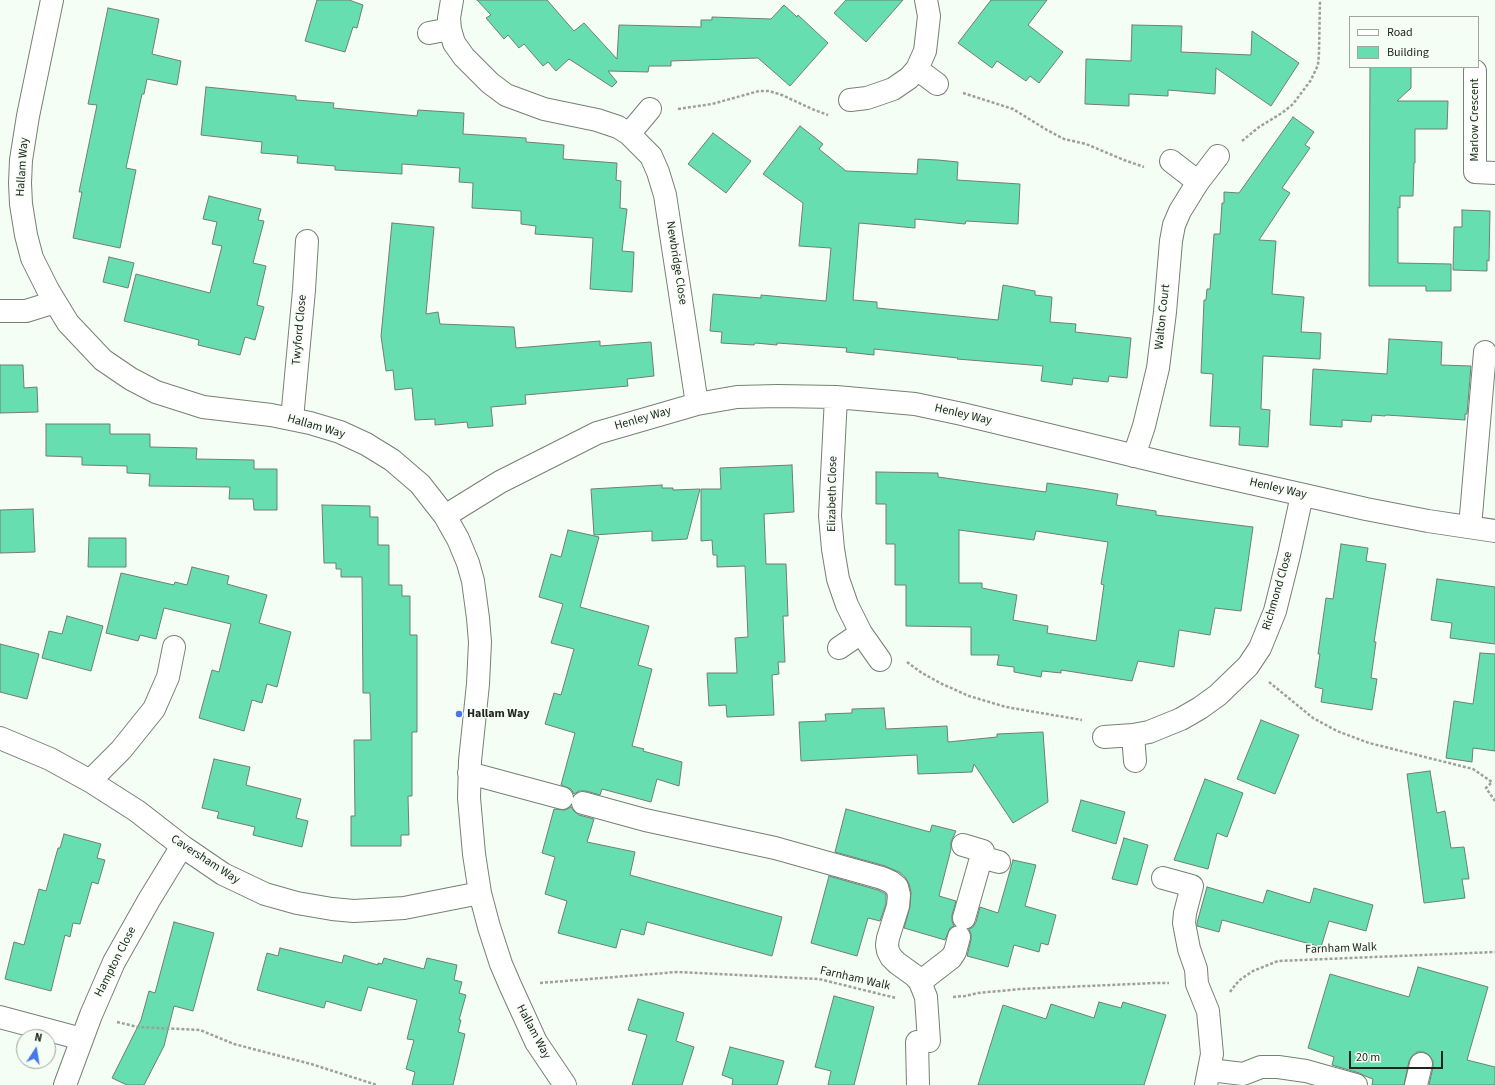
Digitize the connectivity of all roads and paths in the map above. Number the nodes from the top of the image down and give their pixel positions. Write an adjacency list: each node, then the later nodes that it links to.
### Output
1 (52, 0): 16 (street, Hallam Way)
2 (452, 0): 10 (street, Newbridge Close)
3 (926, 0): 5 (street)
4 (1320, 0): 11 (path)
5 (917, 69): 7 (street); 8 (street)
6 (1475, 72): 13 (street, Marlow Crescent)
7 (937, 84): 12 (path)
8 (850, 100): 9 (path)
9 (650, 109): 10 (street)
10 (629, 134): 20 (street, Newbridge Close)
11 (1218, 156): 14 (street, Walton Court)
12 (1171, 161): 14 (street)
13 (1485, 172)
14 (1198, 182): 22 (street, Walton Court)
15 (307, 241): 21 (street, Twyford Close)
16 (55, 302): 17 (street); 21 (street, Hallam Way)
17 (0, 311)
18 (1485, 352): 25 (street)
19 (836, 397): 20 (street, Henley Way); 22 (street, Henley Way); 27 (street, Elizabeth Close)
20 (697, 404): 24 (street, Henley Way)
21 (292, 419): 24 (street, Hallam Way)
22 (1134, 456): 23 (street, Henley Way)
23 (1302, 495): 25 (street, Henley Way); 31 (street, Richmond Close)
24 (445, 516): 36 (street, Hallam Way)
25 (1470, 527): 26 (street, Henley Way)
26 (1495, 531)
27 (861, 633): 29 (street); 30 (street, Elizabeth Close)
28 (174, 647): 37 (street)
29 (839, 648)
30 (880, 660): 33 (path)
31 (1248, 666): 32 (street, Richmond Close); 39 (path)
32 (1133, 735): 33 (street, Richmond Close); 35 (street)
33 (1104, 737)
34 (0, 738): 37 (street, Caversham Way)
35 (1135, 761)
36 (470, 773): 38 (street); 44 (street, Hallam Way)
37 (90, 781): 42 (street, Caversham Way)
38 (562, 798)
39 (1495, 801)
40 (583, 803): 48 (street)
41 (963, 845): 48 (street)
42 (182, 846): 44 (street, Caversham Way); 50 (street, Hampton Close)
43 (1163, 878): 46 (street)
44 (480, 893): 47 (street, Hallam Way)
45 (1495, 952): 49 (path, Farnham Walk)
46 (1197, 984): 48 (path, Farnham Walk); 49 (street)
47 (510, 985): 48 (path, Farnham Walk); 57 (street, Hallam Way)
48 (923, 990): 58 (street)
49 (1208, 1011): 54 (street)
50 (91, 1015): 52 (street, Hampton Close); 56 (path)
51 (0, 1017): 52 (street)
52 (82, 1039): 55 (street, Hampton Close)
53 (1421, 1064): 60 (street)
54 (1208, 1077): 59 (street)
55 (65, 1085)
56 (377, 1085)
57 (565, 1085)
58 (918, 1085)
59 (1356, 1085)
60 (1416, 1085)

